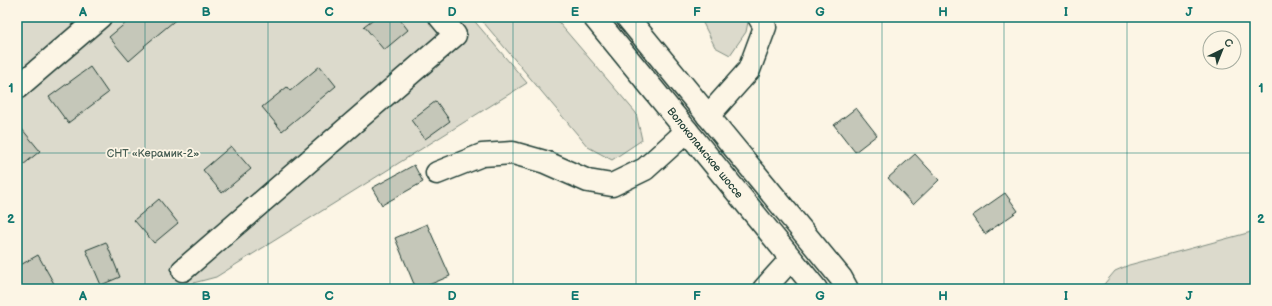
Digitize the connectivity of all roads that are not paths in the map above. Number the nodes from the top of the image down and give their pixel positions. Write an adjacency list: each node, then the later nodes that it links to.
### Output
1 (100, 17): 6 (main road)
2 (440, 17): 11 (main road)
3 (594, 17): 8 (main road, Волоколамское шоссе)
4 (627, 17): 7 (main road)
5 (759, 17): 7 (main road)
6 (17, 88)
7 (708, 116): 14 (main road)
8 (687, 132): 9 (main road); 10 (main road, Волоколамское шоссе)
9 (437, 173)
10 (791, 259): 12 (main road); 13 (main road, Волоколамское шоссе)
11 (183, 270)
12 (764, 289)
13 (816, 289)
14 (847, 289)

